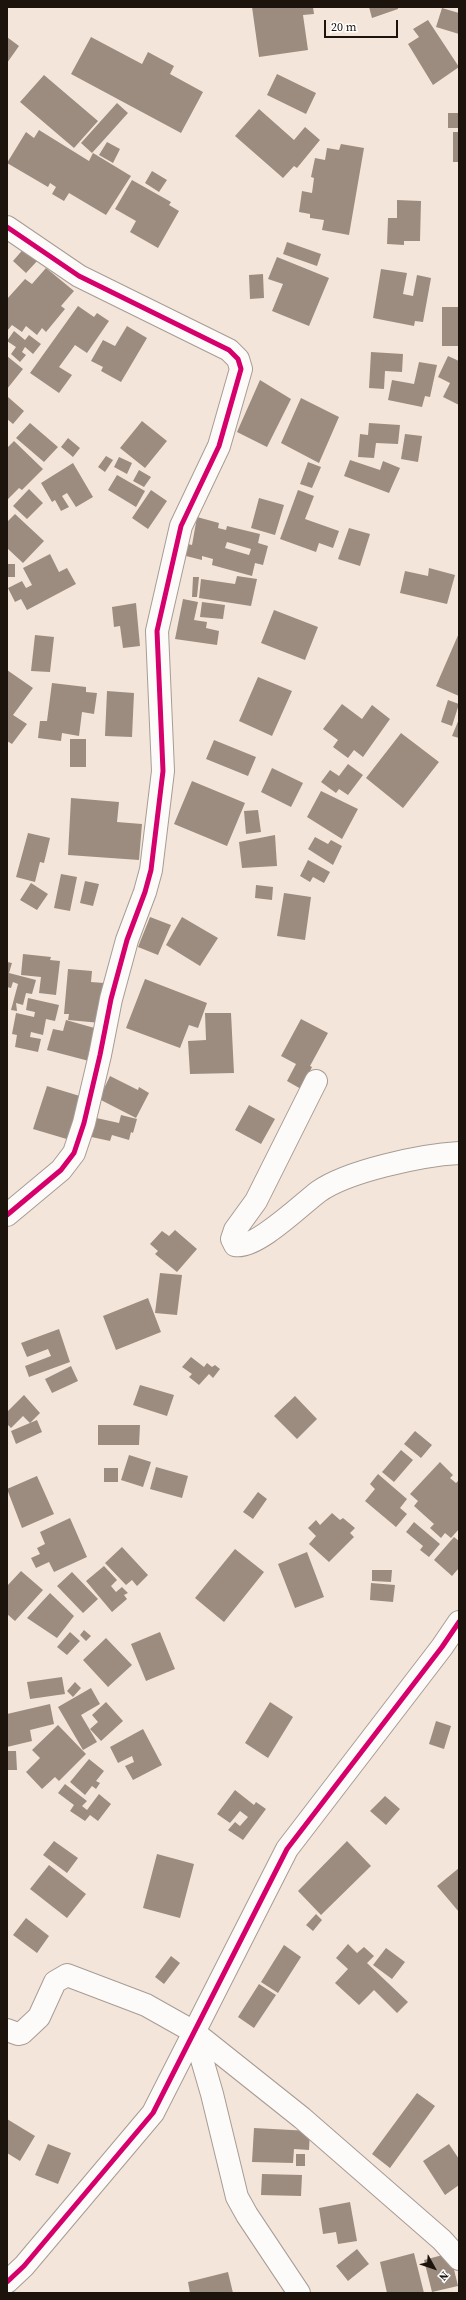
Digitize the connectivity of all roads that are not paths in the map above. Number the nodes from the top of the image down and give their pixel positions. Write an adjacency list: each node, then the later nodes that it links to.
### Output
1 (7, 227): 4 (street)
2 (316, 1081): 3 (street)
3 (459, 1153)
4 (7, 1215)
5 (459, 1622): 7 (street)
6 (7, 2030): 7 (street)
7 (194, 2032): 8 (street); 9 (street); 10 (street)
8 (459, 2259)
9 (7, 2282)
10 (299, 2293)

